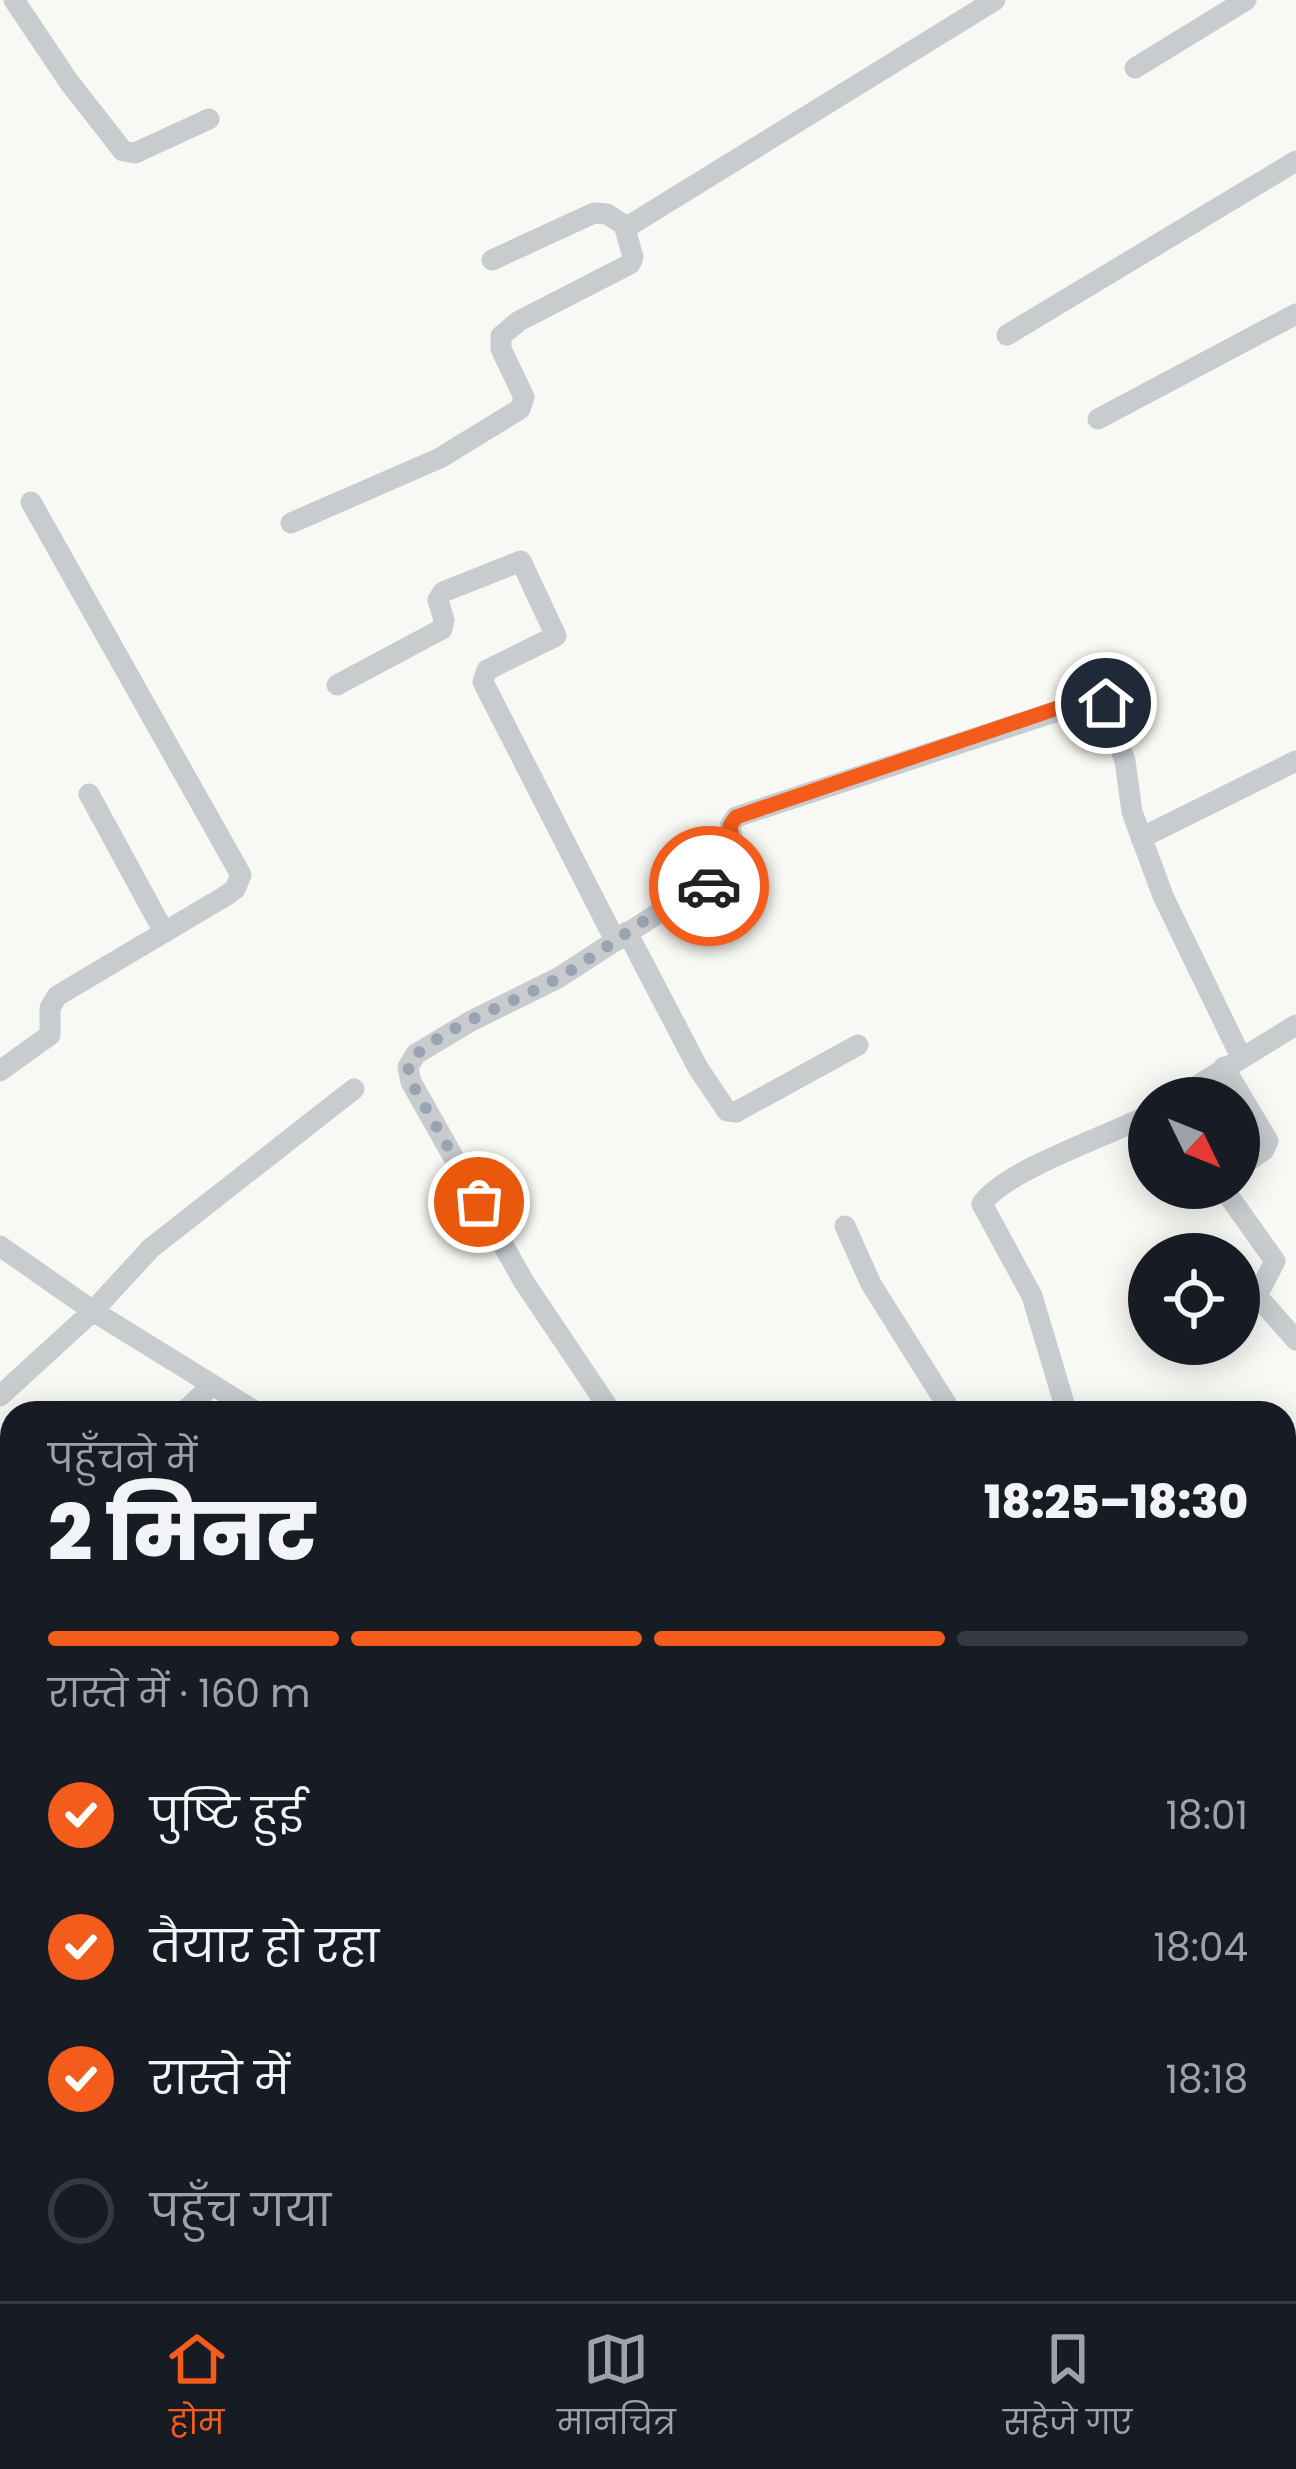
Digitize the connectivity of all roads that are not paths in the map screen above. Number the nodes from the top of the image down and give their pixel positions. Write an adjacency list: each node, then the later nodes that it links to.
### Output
1 (14, 0): 5 (street)
2 (995, 0): 7 (street)
3 (1246, 0): 4 (street)
4 (1135, 68)
5 (209, 118)
6 (1296, 161): 10 (street)
7 (624, 225): 8 (street); 13 (street)
8 (492, 260)
9 (1296, 314): 11 (street)
10 (1007, 335)
11 (1098, 419)
12 (31, 502): 18 (street)
13 (291, 523)
14 (337, 685): 19 (street)
15 (1296, 761): 17 (street)
16 (88, 794): 18 (street)
17 (1141, 838): 19 (street); 22 (street)
18 (164, 932): 23 (street)
19 (621, 936): 21 (street); 39 (street)
20 (1296, 1024): 22 (street)
21 (858, 1045)
22 (1233, 1062): 24 (street); 25 (street)
23 (0, 1070)
24 (1210, 1077)
25 (1240, 1077)
26 (354, 1090): 33 (street)
27 (1260, 1123): 29 (street)
28 (1128, 1124): 41 (street)
29 (1260, 1153)
30 (1238, 1209): 34 (street)
31 (845, 1226): 40 (street)
32 (0, 1246): 33 (street)
33 (93, 1311): 35 (street); 36 (street)
34 (1296, 1340)
35 (212, 1385): 37 (street); 38 (street)
36 (0, 1396)
37 (195, 1401)
38 (239, 1401)
39 (604, 1401)
40 (944, 1401)
41 (1063, 1401)

